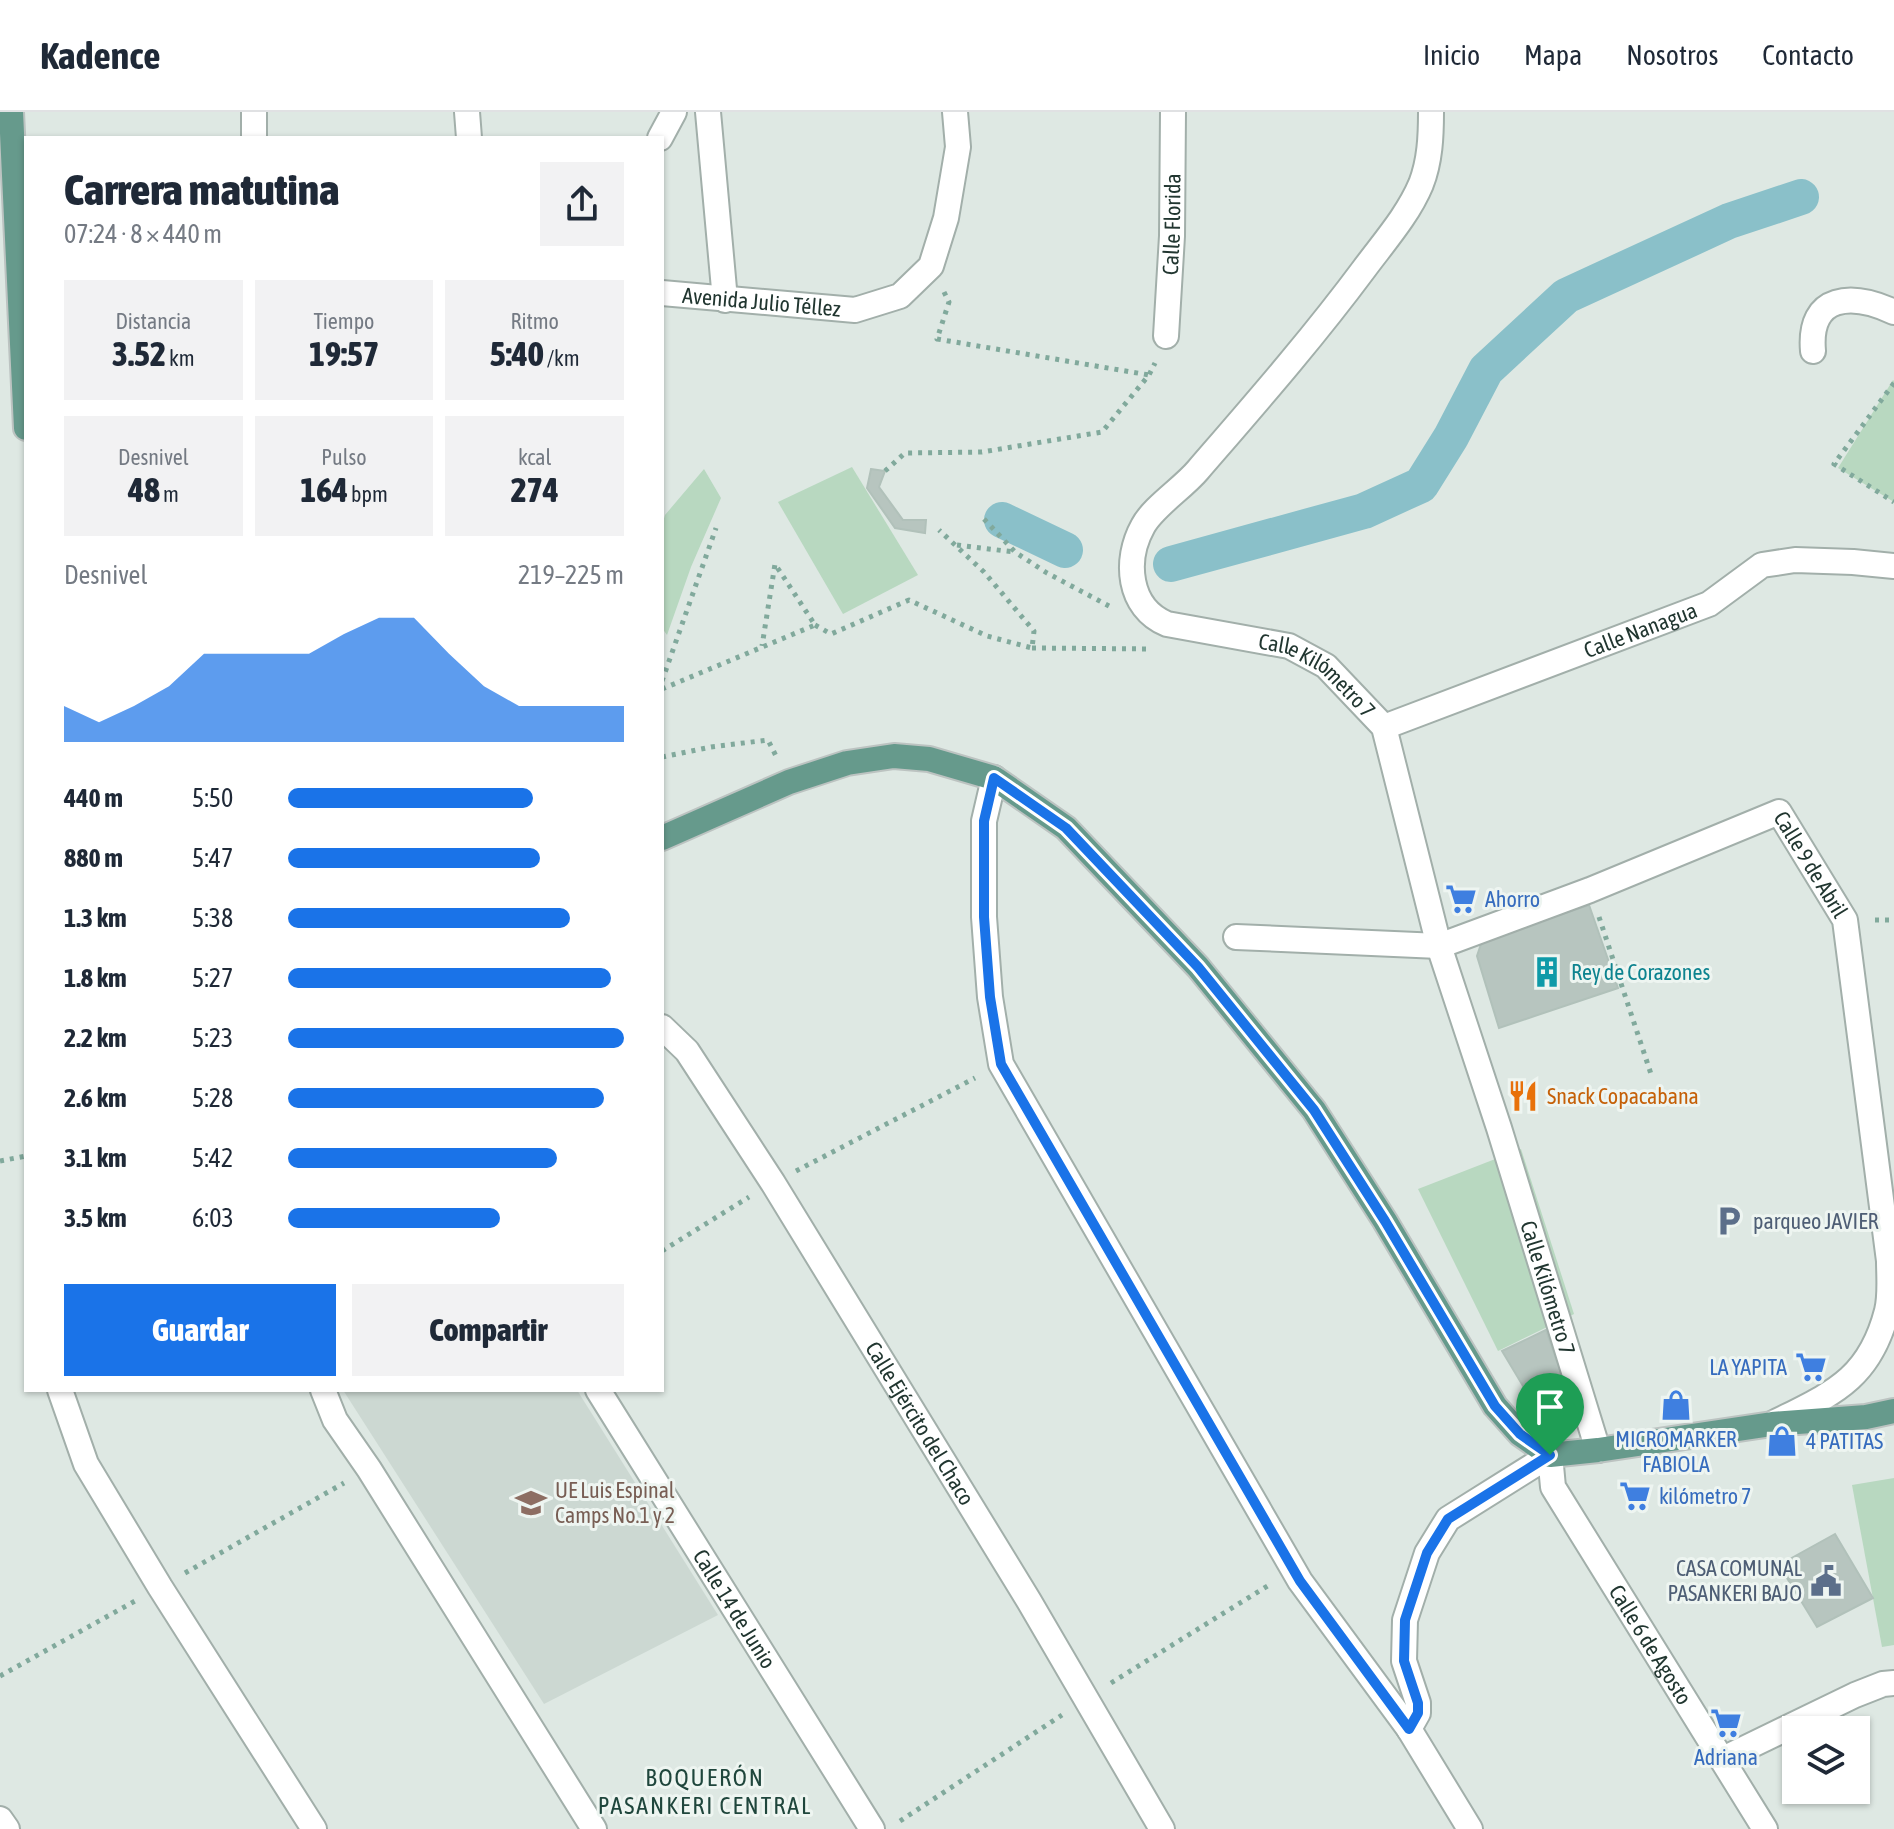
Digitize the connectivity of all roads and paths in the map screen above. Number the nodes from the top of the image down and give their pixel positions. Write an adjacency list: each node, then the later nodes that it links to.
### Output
1 (11, 112): 19 (main road)
2 (254, 112): 9 (street)
3 (467, 112): 10 (street)
4 (674, 112): 11 (street)
5 (708, 112): 14 (street)
6 (955, 112): 12 (street, Avenida Julio Téllez)
7 (1173, 112): 16 (street, Calle Florida)
8 (1431, 112): 28 (street)
9 (254, 136)
10 (469, 136)
11 (661, 136)
12 (931, 266): 14 (street, Avenida Julio Téllez); 20 (path)
13 (664, 293): 14 (street, Avenida Julio Téllez)
14 (725, 300)
15 (1894, 312): 17 (street)
16 (1166, 336)
17 (1813, 351)
18 (1894, 383): 21 (path)
19 (24, 386)
20 (885, 471)
21 (1894, 502)
22 (984, 519): 26 (path)
23 (716, 528): 31 (path)
24 (939, 530): 25 (path)
25 (956, 545): 26 (path); 29 (path)
26 (1015, 552): 28 (path)
27 (1894, 566): 33 (street, Calle Nanagua)
28 (1137, 599): 33 (street, Calle Kilómetro 7)
29 (815, 625): 30 (path); 30 (path)
30 (762, 646): 32 (path)
31 (664, 675)
32 (664, 688)
33 (1384, 727): 40 (street, Calle Kilómetro 7)
34 (664, 757): 36 (path)
35 (994, 778): 36 (main road); 42 (street); 54 (main road)
36 (789, 782): 37 (main road)
37 (664, 837)
38 (1590, 890): 40 (street, Calle 9 de Abril); 43 (path); 52 (street, Calle 9 de Abril)
39 (1236, 937): 40 (street, Calle 9 de Abril)
40 (1439, 946): 53 (street, Calle Kilómetro 7)
41 (664, 1029): 46 (street, Calle Ejército del Chaco)
42 (1001, 1064): 46 (path); 56 (street)
43 (1652, 1077)
44 (24, 1156): 45 (path)
45 (0, 1161)
46 (773, 1183): 47 (path); 63 (street, Calle Ejército del Chaco)
47 (664, 1250)
48 (61, 1392): 60 (street)
49 (324, 1392): 61 (street)
50 (599, 1392): 62 (street, Calle 14 de Junio)
51 (1894, 1411): 52 (main road)
52 (1772, 1424): 53 (main road)
53 (1598, 1450): 54 (main road)
54 (1550, 1455): 56 (street); 57 (street, Calle 6 de Agosto)
55 (1894, 1683): 57 (street)
56 (1409, 1729): 64 (street)
57 (1723, 1759): 65 (street, Calle 6 de Agosto)
58 (0, 1819): 59 (street)
59 (7, 1829)
60 (314, 1829)
61 (594, 1829)
62 (872, 1829)
63 (1162, 1829)
64 (1470, 1829)
65 (1765, 1829)

